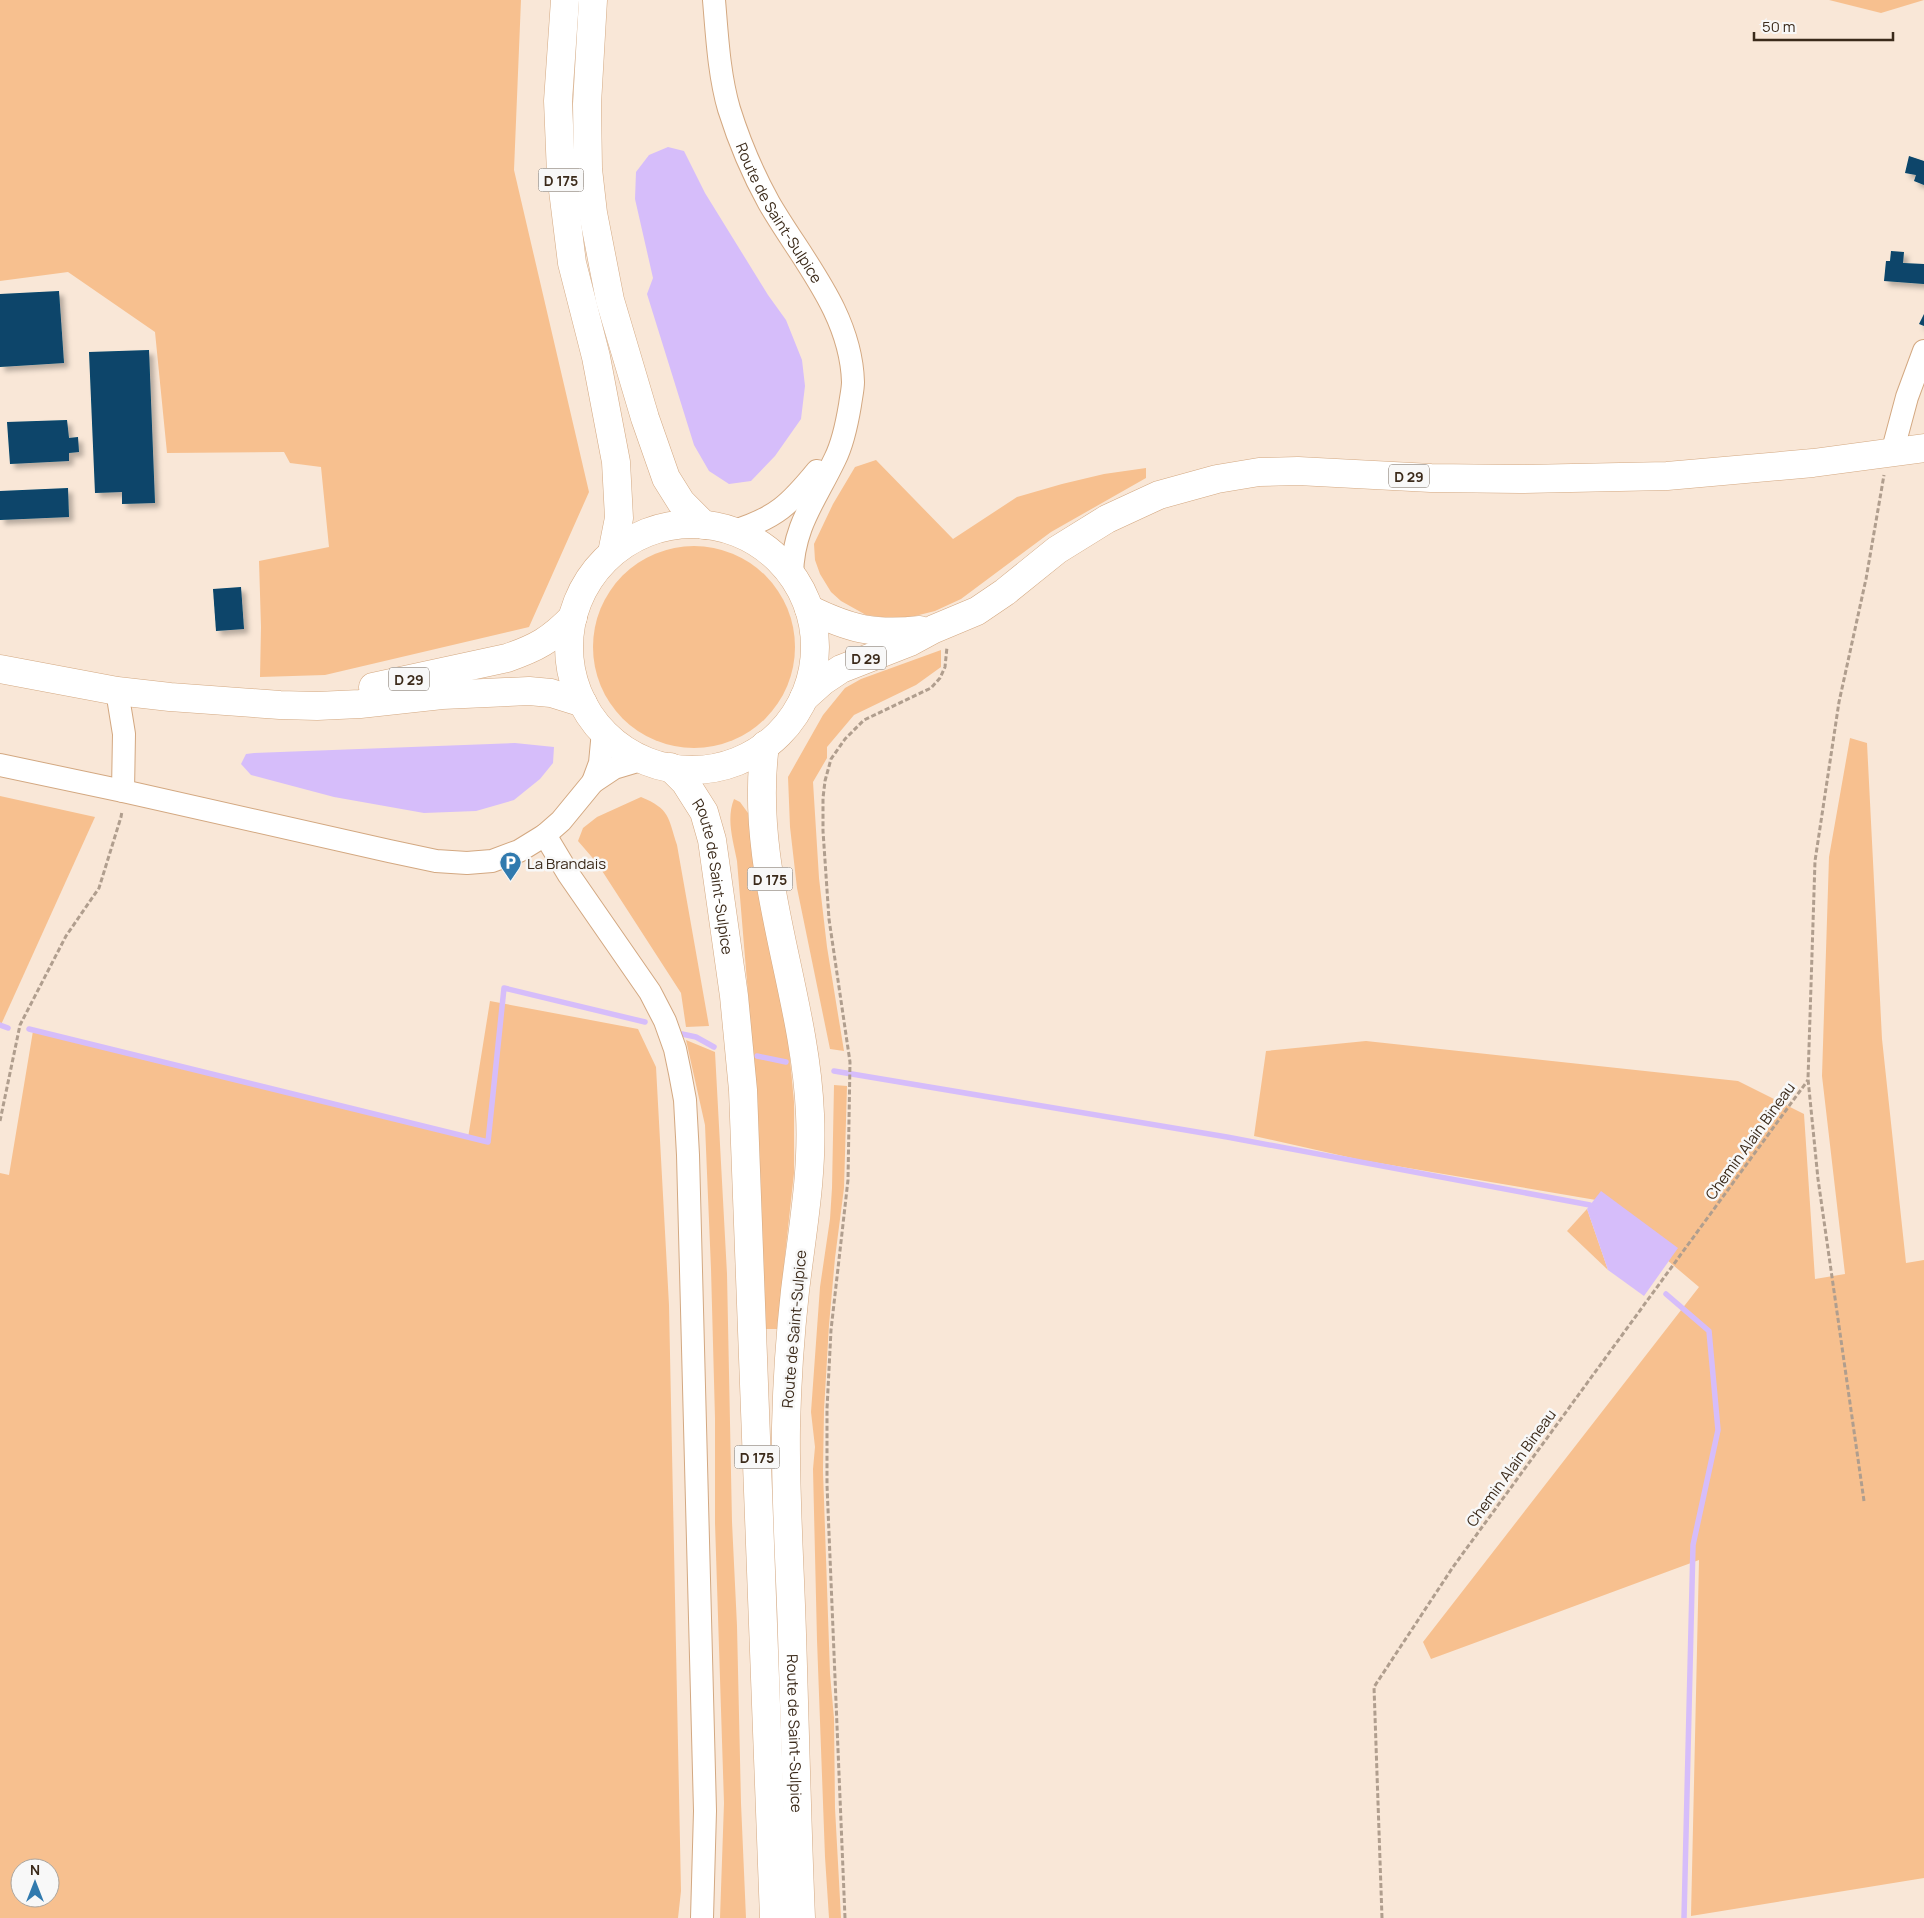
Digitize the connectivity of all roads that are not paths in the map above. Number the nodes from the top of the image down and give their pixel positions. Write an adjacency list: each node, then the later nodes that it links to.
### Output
1 (565, 0): 10 (main road, D 175)
2 (593, 0): 8 (main road, D 175)
3 (714, 0): 5 (street, Route de Saint-Sulpice)
4 (1924, 351): 7 (street)
5 (847, 421): 9 (street, Route de Saint-Sulpice); 11 (street, Route de Saint-Sulpice)
6 (1924, 448): 7 (main road, D 29)
7 (1892, 453): 14 (main road, D 29)
8 (704, 524): 9 (main road); 10 (main road)
9 (734, 531): 11 (main road)
10 (612, 553): 13 (main road)
11 (792, 575): 12 (main road)
12 (809, 609): 14 (main road, D 29); 17 (main road)
13 (573, 617): 18 (main road, D 29); 19 (main road)
14 (939, 627): 17 (main road, D 29)
15 (0, 670): 16 (main road, D 29)
16 (117, 691): 18 (main road, D 29); 26 (street)
17 (804, 698): 21 (main road)
18 (232, 700): 19 (main road, D 29)
19 (583, 703): 20 (main road)
20 (603, 731): 22 (main road); 25 (street)
21 (765, 745): 24 (main road); 30 (main road, Route de Saint-Sulpice / D 175)
22 (644, 759): 24 (main road); 25 (street)
23 (0, 765): 26 (street)
24 (670, 767): 29 (main road, Route de Saint-Sulpice / D 175)
25 (593, 782): 27 (street)
26 (123, 791): 27 (street)
27 (544, 835): 28 (street)
28 (702, 1918)
29 (774, 1918)
30 (800, 1918)

